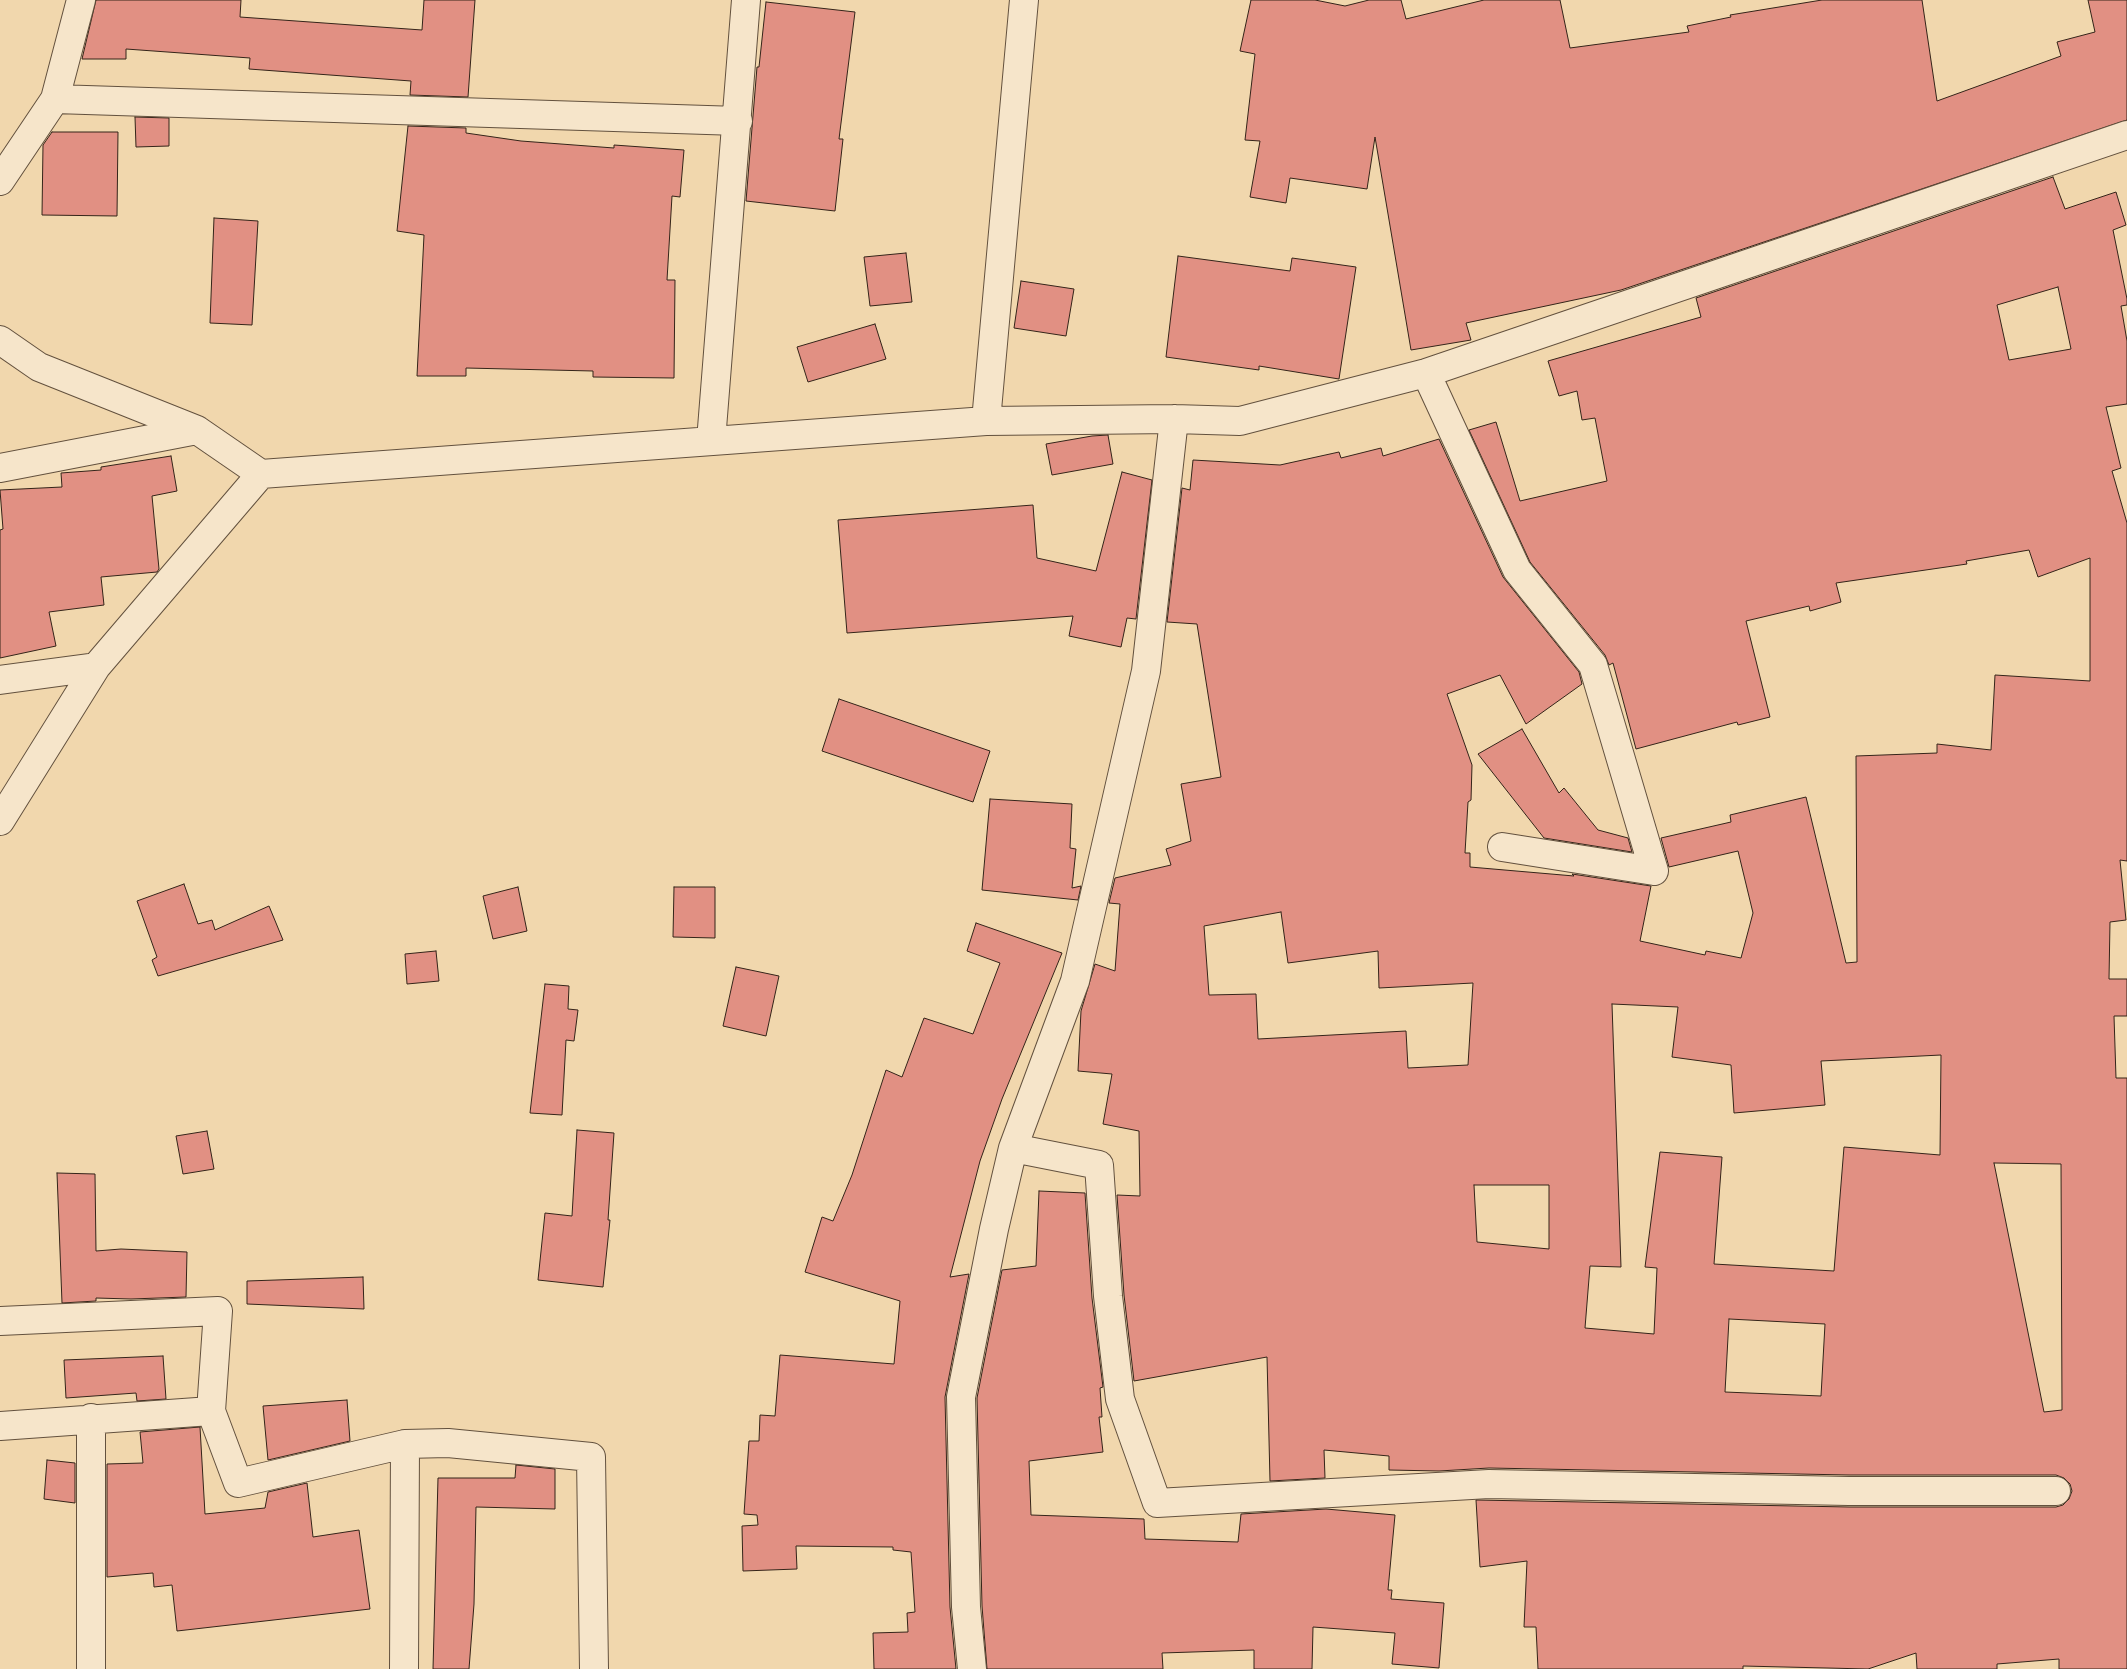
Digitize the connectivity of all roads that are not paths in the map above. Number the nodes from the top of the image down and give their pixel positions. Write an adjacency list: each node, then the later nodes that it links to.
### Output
1 (81, 0): 4 (street)
2 (746, 0): 5 (street)
3 (1024, 0): 11 (street)
4 (55, 99): 5 (street); 7 (street)
5 (738, 121): 13 (street)
6 (2127, 135): 9 (street)
7 (0, 181)
8 (0, 340): 12 (street)
9 (1426, 373): 10 (street); 19 (street)
10 (1174, 419): 11 (street); 20 (street)
11 (986, 421): 13 (street)
12 (197, 430): 14 (street); 15 (street)
13 (711, 442): 15 (street)
14 (0, 468)
15 (261, 474): 16 (street)
16 (96, 667): 17 (street); 18 (street)
17 (0, 680)
18 (0, 822)
19 (1502, 846)
20 (1013, 1148): 26 (street); 30 (street)
21 (0, 1321): 22 (street)
22 (211, 1411): 23 (street); 25 (street)
23 (91, 1418): 24 (street); 27 (street)
24 (0, 1426)
25 (405, 1444): 28 (street); 29 (street)
26 (2056, 1491)
27 (91, 1669)
28 (404, 1669)
29 (594, 1669)
30 (972, 1669)

